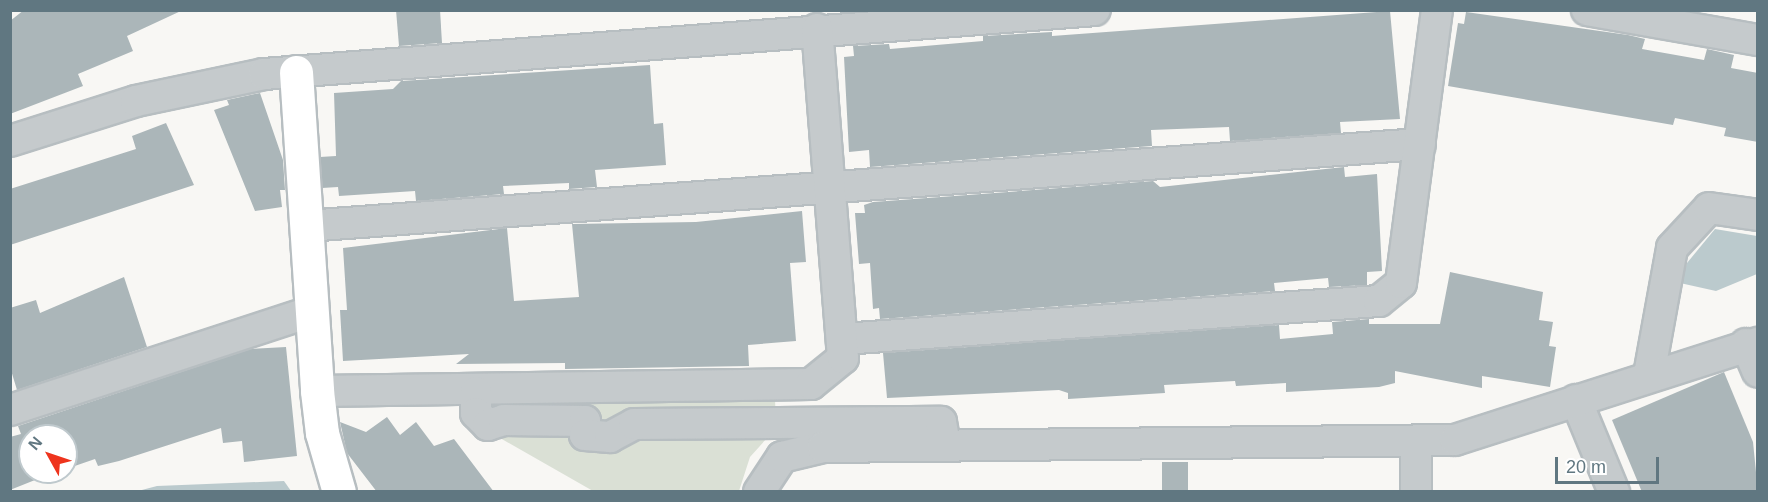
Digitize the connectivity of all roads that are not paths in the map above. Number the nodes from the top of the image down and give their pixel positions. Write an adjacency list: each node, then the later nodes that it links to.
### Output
1 (1095, 10): 4 (street)
2 (1437, 10): 8 (street)
3 (1587, 10): 5 (street)
4 (817, 29): 6 (street); 9 (street)
5 (1758, 40)
6 (296, 72): 7 (street); 11 (street)
7 (10, 141)
8 (1420, 144): 9 (street); 13 (street)
9 (830, 188): 11 (street); 13 (street)
10 (1758, 215): 16 (street)
11 (306, 226): 12 (street)
12 (312, 311): 17 (street); 20 (street)
13 (842, 339): 18 (street)
14 (1752, 344): 15 (street); 16 (street)
15 (1758, 372)
16 (1649, 375): 19 (street)
17 (317, 391): 18 (street); 23 (street)
18 (476, 392): 22 (street)
19 (1576, 400): 21 (street); 26 (street)
20 (10, 410)
21 (1416, 444): 22 (street); 25 (street)
22 (945, 445): 24 (street)
23 (339, 492)
24 (759, 492)
25 (1416, 492)
26 (1614, 492)

